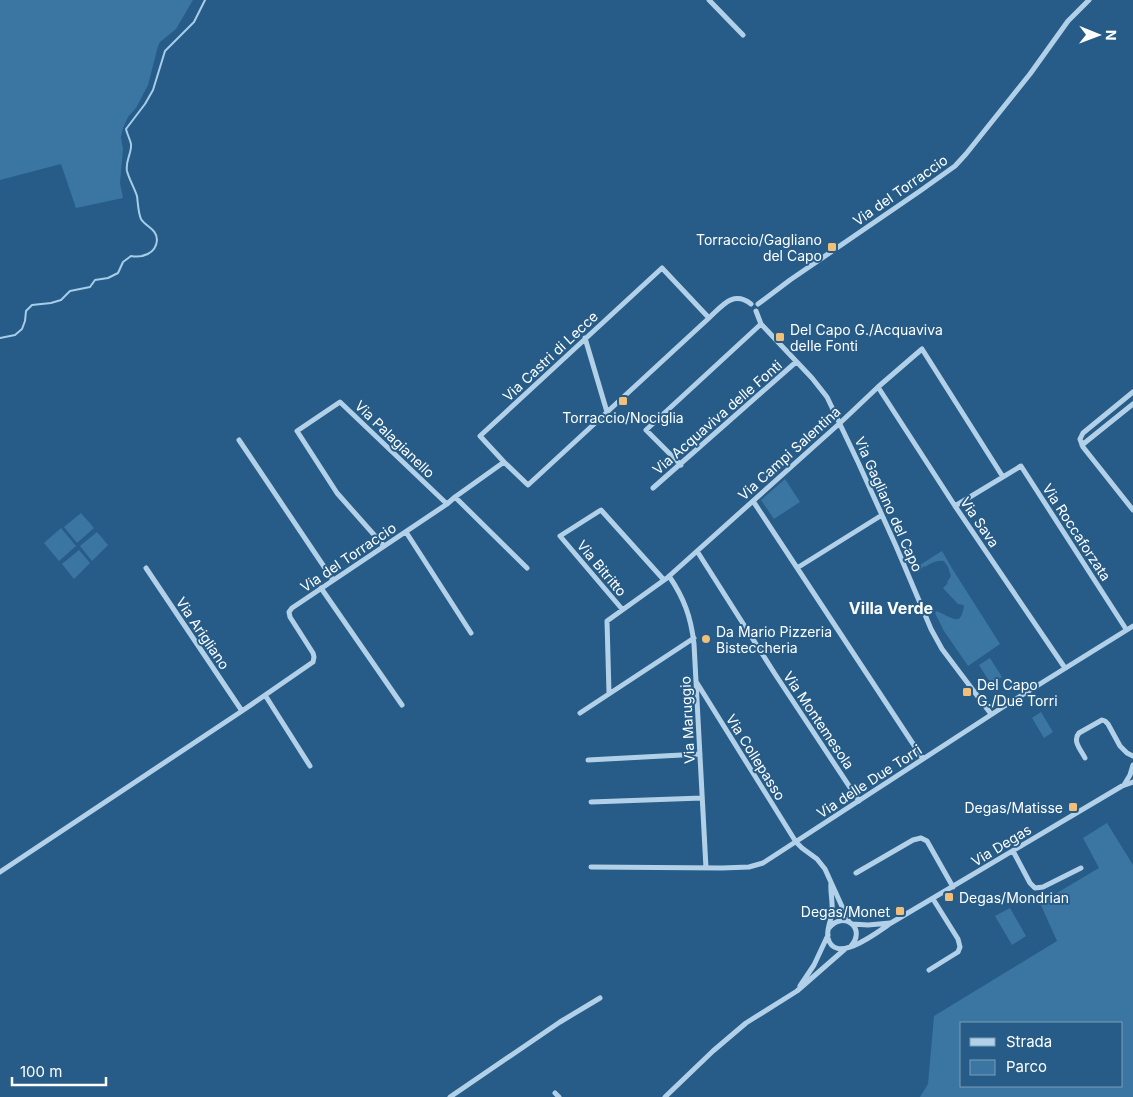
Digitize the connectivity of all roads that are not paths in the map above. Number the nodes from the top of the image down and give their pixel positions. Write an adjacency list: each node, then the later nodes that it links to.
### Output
1 (709, 0): 3 (street)
2 (1089, 0): 5 (street, Via del Torraccio)
3 (743, 35)
4 (751, 304): 5 (street); 6 (street); 7 (street)
5 (758, 304): 6 (street)
6 (756, 311): 8 (street, Via Gagliano del Capo)
7 (709, 318): 9 (street, Via Castri di Lecce); 14 (street)
8 (761, 324): 10 (street, Via Gagliano del Capo); 19 (street)
9 (586, 338): 14 (street); 18 (street, Via Castri di Lecce)
10 (796, 362): 15 (street, Via Gagliano del Capo); 19 (street, Via Acquaviva delle Fonti)
11 (878, 387): 15 (street, Via Campi Salentina); 20 (street, Via Campi Salentina); 25 (street, Via Sava)
12 (1133, 392): 17 (street)
13 (1133, 404): 17 (street)
14 (607, 412): 18 (street)
15 (840, 423): 23 (street, Via Campi Salentina); 27 (street, Via Gagliano del Capo)
16 (239, 440): 35 (street)
17 (1082, 445): 26 (street)
18 (504, 462): 22 (street, Via del Torraccio)
19 (681, 465): 21 (street, Via Acquaviva delle Fonti)
20 (1002, 477): 25 (street); 40 (street, Via Roccaforzata)
21 (653, 488)
22 (455, 497): 24 (street, Via del Torraccio); 32 (street)
23 (753, 501): 30 (street, Via Campi Salentina); 33 (street)
24 (447, 504): 28 (street, Via del Torraccio); 29 (street, Via Palagianello)
25 (955, 506): 43 (street, Via Sava)
26 (1133, 510)
27 (882, 515): 33 (street); 50 (street, Via Gagliano del Capo)
28 (406, 532): 29 (street, Via del Torraccio); 41 (street)
29 (384, 546): 35 (street, Via del Torraccio)
30 (697, 551): 34 (street, Via Campi Salentina); 61 (street, Via Montemesola)
31 (146, 568): 48 (street, Via Arigliano)
32 (527, 568)
33 (797, 568): 54 (street)
34 (669, 576): 36 (street, Via Campi Salentina); 42 (street, Via Maruggio)
35 (333, 580): 37 (street, Via del Torraccio)
36 (664, 580): 38 (street, Via Campi Salentina); 38 (street, Via Bitritto)
37 (321, 588): 46 (street, Via del Torraccio); 47 (street)
38 (622, 609): 45 (street, Via Campi Salentina)
39 (1133, 626): 40 (street, Via delle Due Torri)
40 (1126, 629): 43 (street, Via delle Due Torri)
41 (471, 633)
42 (694, 638): 44 (street, Via Maruggio); 45 (street)
43 (1064, 668): 50 (street, Via delle Due Torri)
44 (696, 683): 51 (street, Via Maruggio); 63 (street, Via Collepasso)
45 (609, 693): 49 (street)
46 (265, 695): 48 (street, Via del Torraccio); 57 (street)
47 (402, 705)
48 (242, 711): 68 (street, Via del Torraccio)
49 (580, 713)
50 (991, 714): 54 (street, Via delle Due Torri)
51 (700, 754): 55 (street); 60 (street, Via Maruggio)
52 (1133, 756): 53 (street)
53 (1085, 758)
54 (923, 759): 61 (street, Via delle Due Torri)
55 (588, 760)
56 (1133, 765): 59 (street)
57 (310, 766)
58 (1133, 782): 59 (street, Via Degas)
59 (1122, 786): 64 (street, Via Degas)
60 (702, 798): 62 (street); 66 (street, Via Maruggio)
61 (859, 801): 63 (street, Via delle Due Torri)
62 (591, 802)
63 (796, 842): 66 (street, Via delle Due Torri); 70 (street)
64 (1013, 851): 67 (street); 71 (street, Via Degas)
65 (591, 867): 66 (street, Via delle Due Torri)
66 (706, 868)
67 (1081, 868)
68 (0, 872)
69 (856, 873): 71 (street)
70 (831, 883): 73 (street); 75 (street)
71 (953, 887): 72 (street, Via Degas)
72 (933, 899): 74 (street, Via Degas); 78 (street)
73 (850, 923): 74 (street, Via Degas); 75 (street); 77 (street)
74 (891, 924): 77 (street, Via Degas)
75 (829, 929): 76 (street)
76 (828, 935): 77 (street); 79 (street)
77 (848, 948): 79 (street, Via Degas)
78 (929, 970)
79 (797, 991): 82 (street, Via Degas)
80 (600, 998): 81 (street)
81 (450, 1097)
82 (665, 1097)

